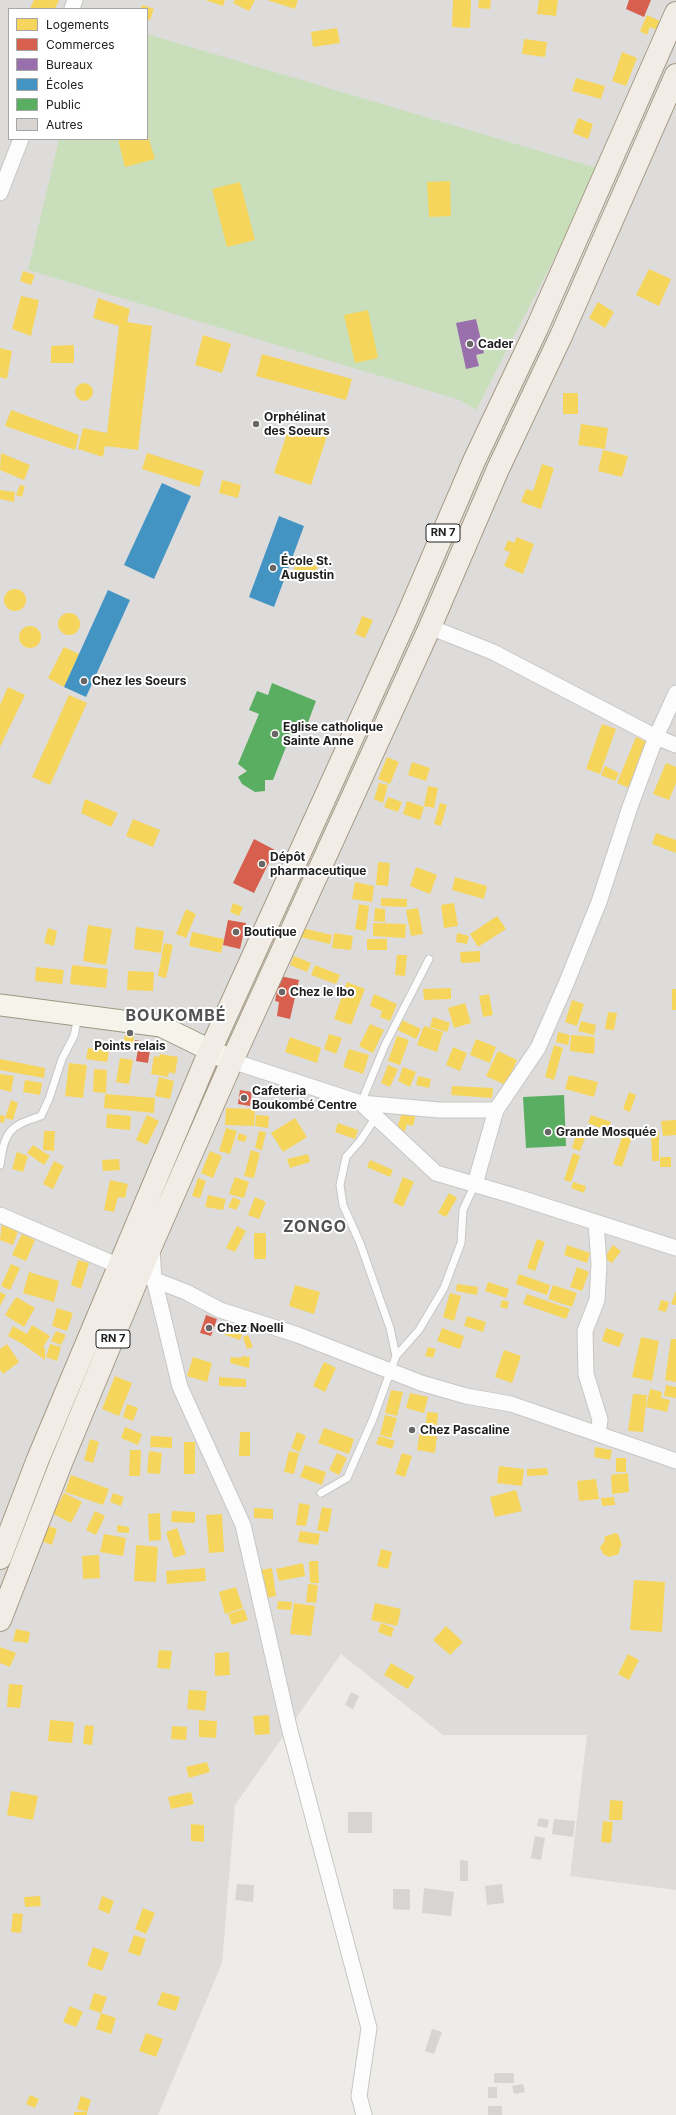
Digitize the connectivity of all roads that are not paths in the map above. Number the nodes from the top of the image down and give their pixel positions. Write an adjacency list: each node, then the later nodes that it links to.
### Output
1 (676, 13): 12 (main road, RN 7)
2 (676, 75): 5 (main road, RN 7)
3 (21, 140): 4 (street)
4 (0, 194)
5 (430, 627): 7 (street); 13 (main road, RN 7)
6 (676, 693): 7 (street)
7 (656, 737): 8 (street); 15 (street)
8 (676, 745)
9 (429, 959): 14 (lane)
10 (0, 1005): 11 (main road)
11 (79, 1015): 12 (main road); 17 (lane)
12 (211, 1050): 13 (main road); 22 (main road, RN 7)
13 (232, 1061): 14 (street); 23 (main road, RN 7)
14 (362, 1103): 15 (street); 16 (street)
15 (496, 1110): 18 (street)
16 (376, 1117): 18 (street); 24 (lane)
17 (0, 1165)
18 (475, 1184): 20 (street); 24 (lane)
19 (0, 1215): 22 (street)
20 (596, 1222): 21 (street); 26 (street)
21 (676, 1248)
22 (119, 1266): 29 (main road, RN 7)
23 (147, 1277): 25 (street); 30 (main road, RN 7); 31 (street)
24 (396, 1356): 25 (lane)
25 (391, 1371): 26 (street); 28 (lane)
26 (598, 1434): 27 (street)
27 (676, 1461)
28 (321, 1493)
29 (0, 1558)
30 (0, 1620)
31 (364, 2115)

